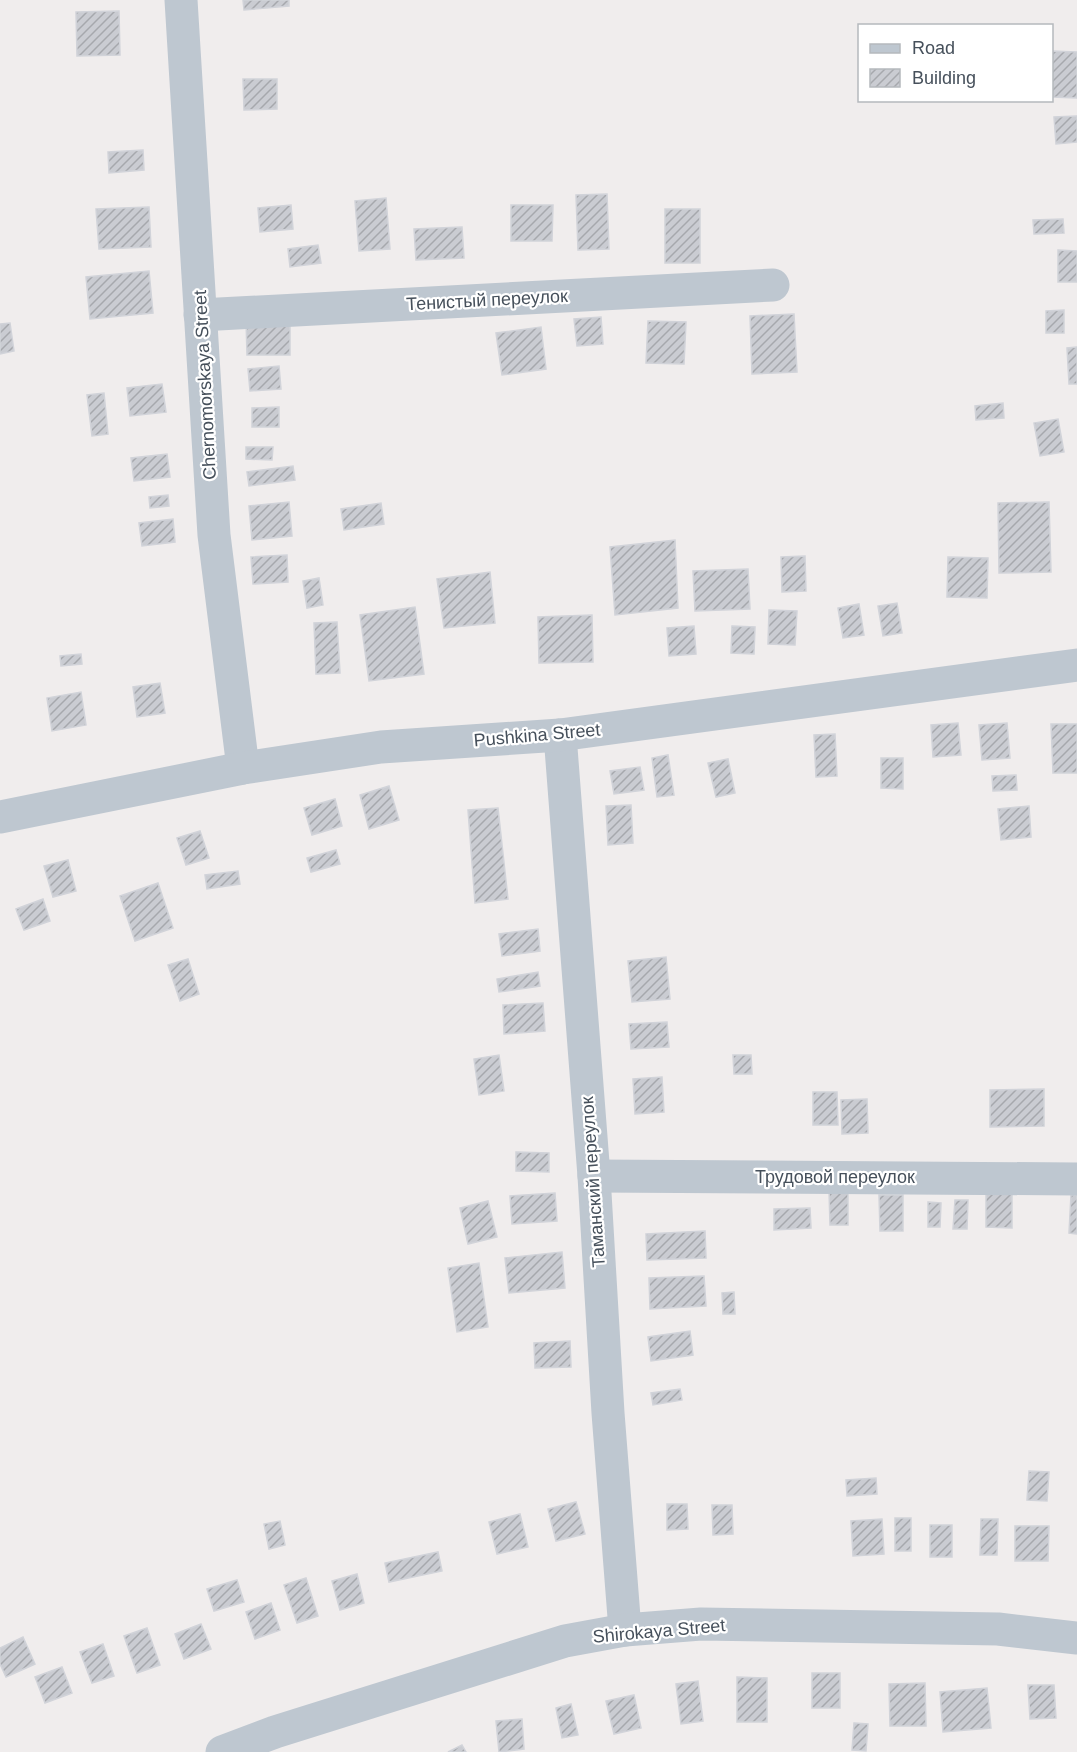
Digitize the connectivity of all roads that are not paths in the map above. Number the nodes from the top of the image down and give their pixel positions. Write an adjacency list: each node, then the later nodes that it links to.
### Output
1 (181, 0): 3 (street, Chernomorskaya Street)
2 (773, 285): 3 (street, Тенистый переулок)
3 (200, 315): 6 (street, Chernomorskaya Street)
4 (1077, 666): 5 (street, Pushkina Street)
5 (560, 735): 6 (street, Pushkina Street); 8 (street, Таманский переулок)
6 (243, 768): 7 (street, Pushkina Street)
7 (0, 817)
8 (594, 1176): 9 (street, Трудовой переулок); 10 (street, Таманский переулок)
9 (1077, 1179)
10 (626, 1630): 11 (street, Shirokaya Street); 12 (street, Shirokaya Street)
11 (1077, 1638)
12 (222, 1752)

